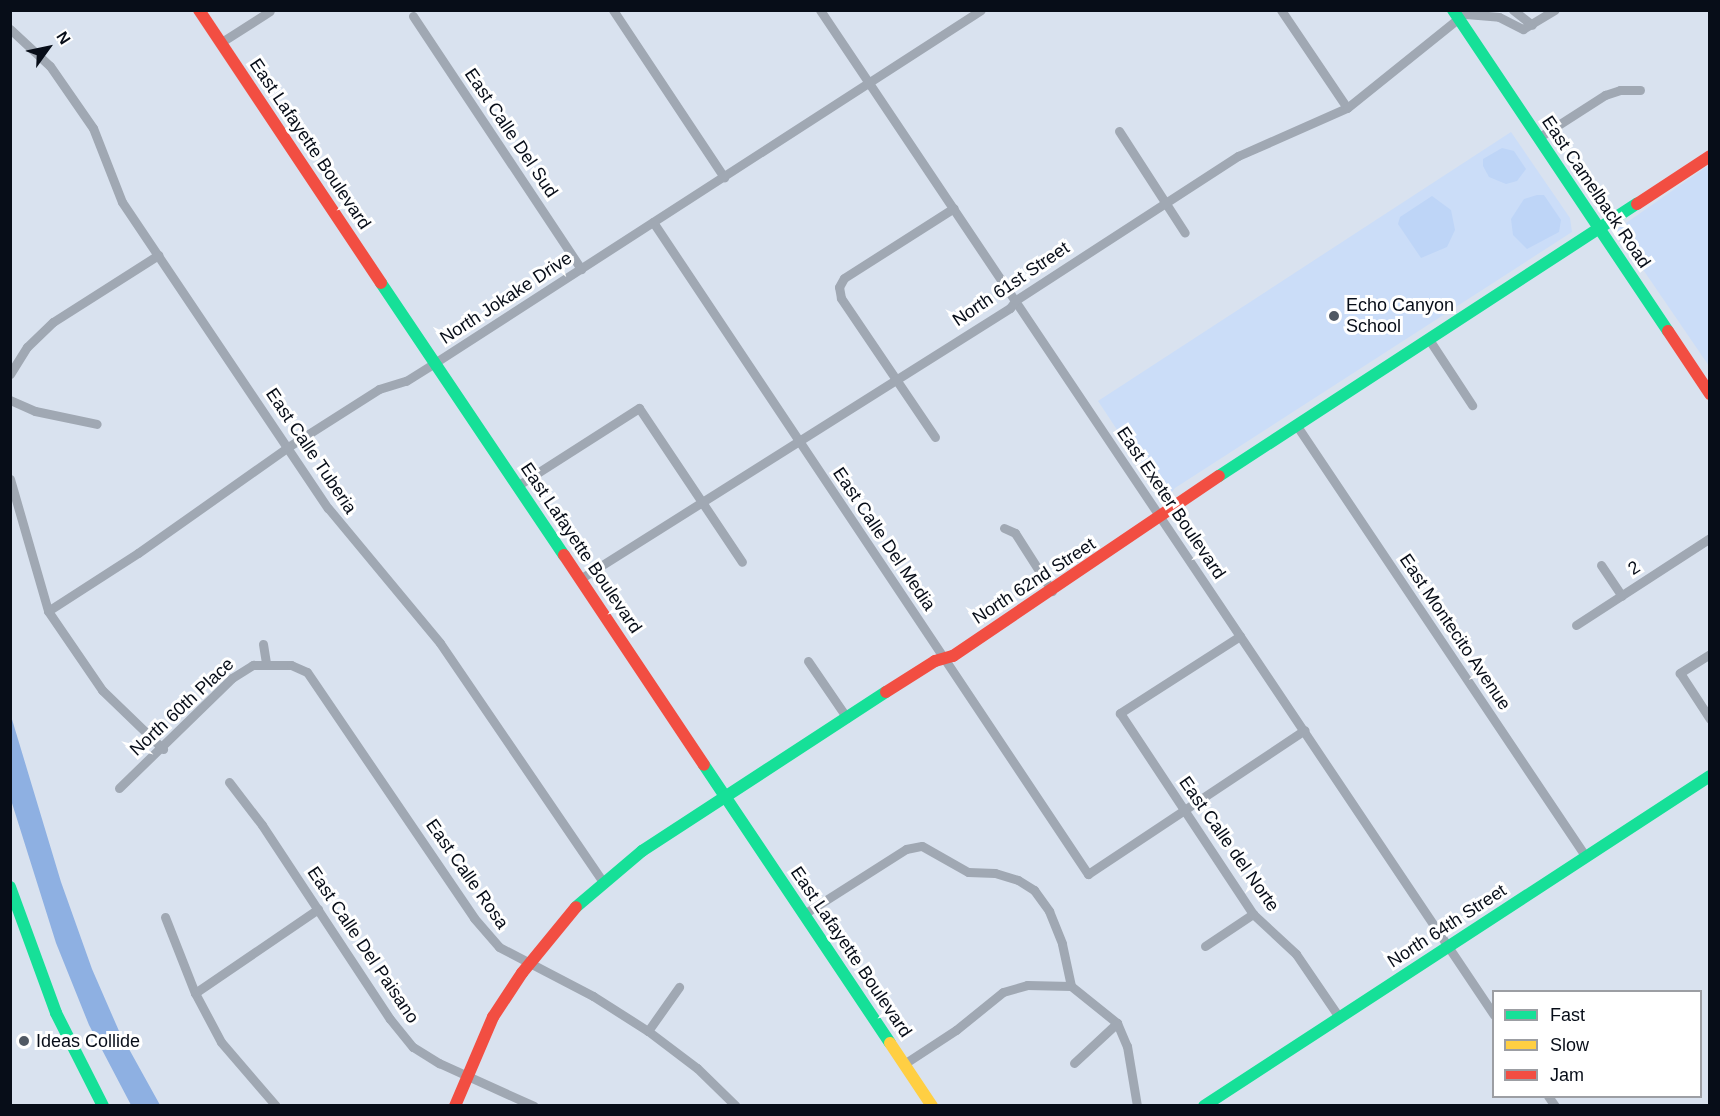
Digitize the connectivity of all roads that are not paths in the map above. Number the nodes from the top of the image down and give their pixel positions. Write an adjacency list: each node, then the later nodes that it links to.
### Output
1 (199, 10): 14 (street, East Lafayette Boulevard)
2 (614, 10): 21 (street)
3 (820, 10): 15 (street, East Exeter Boulevard)
4 (981, 10): 15 (street, North Jokake Drive)
5 (1281, 10): 17 (street)
6 (1511, 10): 11 (street); 12 (street)
7 (1555, 10): 12 (street)
8 (270, 11): 14 (street)
9 (1462, 13): 11 (street); 17 (street, North 61st Street); 19 (street, East Camelback Road)
10 (413, 16): 28 (street, East Calle Del Sud)
11 (1499, 17): 12 (street)
12 (1532, 26)
13 (10, 29): 27 (street, East Calle Tuberia)
14 (220, 43): 31 (street, East Lafayette Boulevard)
15 (869, 84): 21 (street, North Jokake Drive); 23 (street, East Exeter Boulevard)
16 (1640, 90): 19 (street)
17 (1347, 108): 22 (street, North 61st Street)
18 (1119, 132): 22 (street)
19 (1538, 138): 25 (street, East Camelback Road)
20 (1710, 156): 25 (street, North 62nd Street)
21 (724, 177): 24 (street, North Jokake Drive)
22 (1165, 202): 26 (street); 29 (street, North 61st Street)
23 (954, 208): 29 (street, East Exeter Boulevard); 33 (street)
24 (653, 222): 28 (street, North Jokake Drive); 40 (street, East Calle Del Media)
25 (1600, 229): 30 (street, North 62nd Street); 34 (street, East Camelback Road)
26 (1185, 233)
27 (158, 255): 32 (street); 41 (street, East Calle Tuberia)
28 (581, 269): 31 (street, North Jokake Drive)
29 (1016, 300): 33 (street, North 61st Street); 45 (street, East Exeter Boulevard)
30 (1430, 341): 36 (street); 38 (street, North 62nd Street)
31 (433, 364): 41 (street, North Jokake Drive); 43 (street, East Lafayette Boulevard)
32 (10, 374)
33 (896, 380): 39 (street); 40 (street, North 61st Street)
34 (1710, 394)
35 (10, 400): 37 (street)
36 (1472, 405)
37 (97, 424)
38 (1297, 426): 45 (street, North 62nd Street); 71 (street, East Montecito Avenue)
39 (935, 437)
40 (798, 441): 44 (street, North 61st Street); 58 (street, East Calle Del Media)
41 (288, 447): 53 (street, North Jokake Drive); 72 (street, East Calle Tuberia)
42 (10, 479): 53 (street)
43 (517, 486): 44 (street); 50 (street, East Lafayette Boulevard)
44 (702, 501): 48 (street); 50 (street, North 61st Street)
45 (1160, 515): 51 (street, North 62nd Street); 55 (street, East Exeter Boulevard)
46 (1004, 528): 51 (street)
47 (1710, 538): 52 (street, 2)
48 (742, 562)
49 (1601, 565): 52 (street)
50 (580, 579): 69 (street, East Lafayette Boulevard)
51 (1052, 591): 58 (street, North 62nd Street)
52 (1622, 596): 54 (street, 2)
53 (48, 611): 65 (street)
54 (1576, 625)
55 (1240, 636): 64 (street, East Exeter Boulevard); 70 (street, East Calle del Norte)
56 (263, 644): 60 (street)
57 (1710, 654): 63 (street)
58 (942, 657): 62 (street, North 62nd Street); 70 (street, East Calle Del Media)
59 (807, 661): 62 (street)
60 (266, 663): 61 (street, North 60th Place); 65 (street, North 60th Place)
61 (307, 672): 81 (street, East Calle Rosa)
62 (847, 717): 69 (street, North 62nd Street)
63 (1710, 719)
64 (1305, 730): 70 (street); 80 (street, East Exeter Boulevard)
65 (163, 749): 68 (street, North 60th Place)
66 (1710, 776): 71 (street, North 64th Street)
67 (228, 782): 74 (street, East Calle Del Paisano)
68 (119, 788)
69 (725, 796): 72 (street, North 62nd Street); 76 (street, East Lafayette Boulevard)
70 (1184, 810): 77 (street, East Calle del Norte)
71 (1586, 857): 80 (street, North 64th Street)
72 (603, 882): 81 (street, North 62nd Street)
73 (10, 887): 75 (street)
74 (318, 909): 84 (street); 91 (street, East Calle Del Paisano)
75 (14, 910): 92 (street)
76 (804, 914): 82 (street); 90 (street, East Lafayette Boulevard)
77 (1253, 914): 79 (street); 86 (street, East Calle del Norte)
78 (165, 917): 84 (street)
79 (1206, 946)
80 (1448, 947): 85 (street, East Exeter Boulevard); 86 (street, North 64th Street)
81 (528, 964): 88 (street, East Calle Rosa); 91 (street, North 62nd Street)
82 (1071, 986): 87 (street); 90 (street)
83 (679, 987): 88 (street)
84 (195, 993): 93 (street)
85 (1492, 1012)
86 (1339, 1017): 99 (street, North 64th Street)
87 (1117, 1023): 89 (street); 98 (street)
88 (648, 1031): 96 (street, East Calle Rosa)
89 (1074, 1063)
90 (904, 1064): 97 (street, East Lafayette Boulevard)
91 (466, 1075): 94 (street, North 62nd Street); 95 (street, East Calle Del Paisano)
92 (103, 1106)
93 (276, 1106)
94 (455, 1106)
95 (534, 1106)
96 (736, 1106)
97 (932, 1106)
98 (1137, 1106)
99 (1204, 1106)

